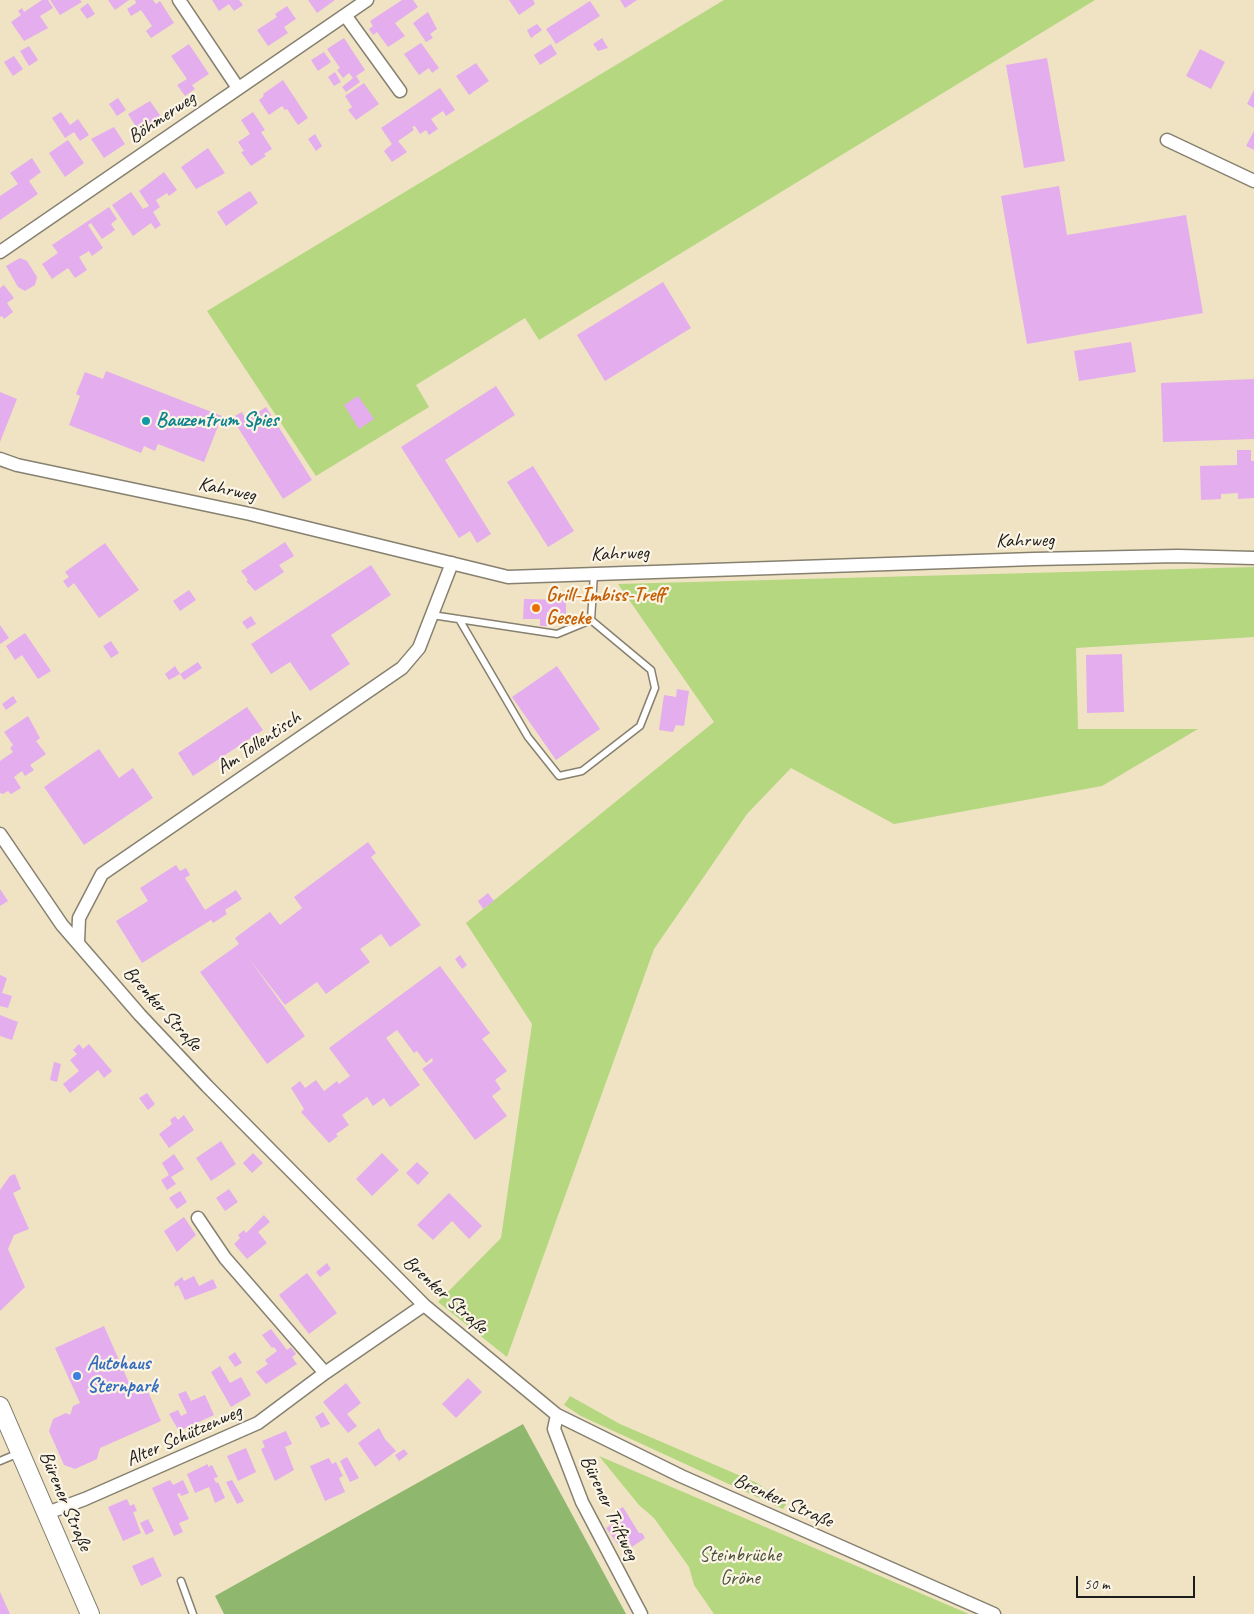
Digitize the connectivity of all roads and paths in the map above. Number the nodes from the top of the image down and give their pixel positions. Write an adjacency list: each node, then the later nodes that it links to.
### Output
1 (179, 0): 4 (street)
2 (367, 0): 3 (street, Böhmerweg)
3 (345, 15): 4 (street, Böhmerweg); 5 (street)
4 (238, 88): 8 (street, Böhmerweg)
5 (400, 90)
6 (1167, 140): 7 (street)
7 (1254, 181)
8 (0, 252)
9 (0, 459): 11 (street, Kahrweg)
10 (1254, 558): 12 (street, Kahrweg)
11 (452, 563): 12 (street, Kahrweg); 13 (street, Am Tollentisch)
12 (594, 574): 15 (lane)
13 (432, 615): 14 (lane); 17 (street, Am Tollentisch)
14 (459, 620): 15 (lane); 15 (lane)
15 (590, 620)
16 (0, 834): 17 (street, Brenker Straße)
17 (78, 942): 19 (street, Brenker Straße)
18 (198, 1218): 20 (street)
19 (424, 1306): 20 (street, Alter Schützenweg); 22 (street, Brenker Straße)
20 (325, 1373): 25 (street, Alter Schützenweg)
21 (0, 1406): 23 (main road, Bürener Straße)
22 (557, 1415): 29 (street, Bürener Triftweg); 30 (street, Brenker Straße)
23 (20, 1453): 24 (lane); 25 (main road, Bürener Straße)
24 (0, 1461)
25 (47, 1513): 27 (main road, Bürener Straße)
26 (181, 1581): 28 (lane)
27 (90, 1614)
28 (194, 1614)
29 (641, 1614)
30 (994, 1614)

